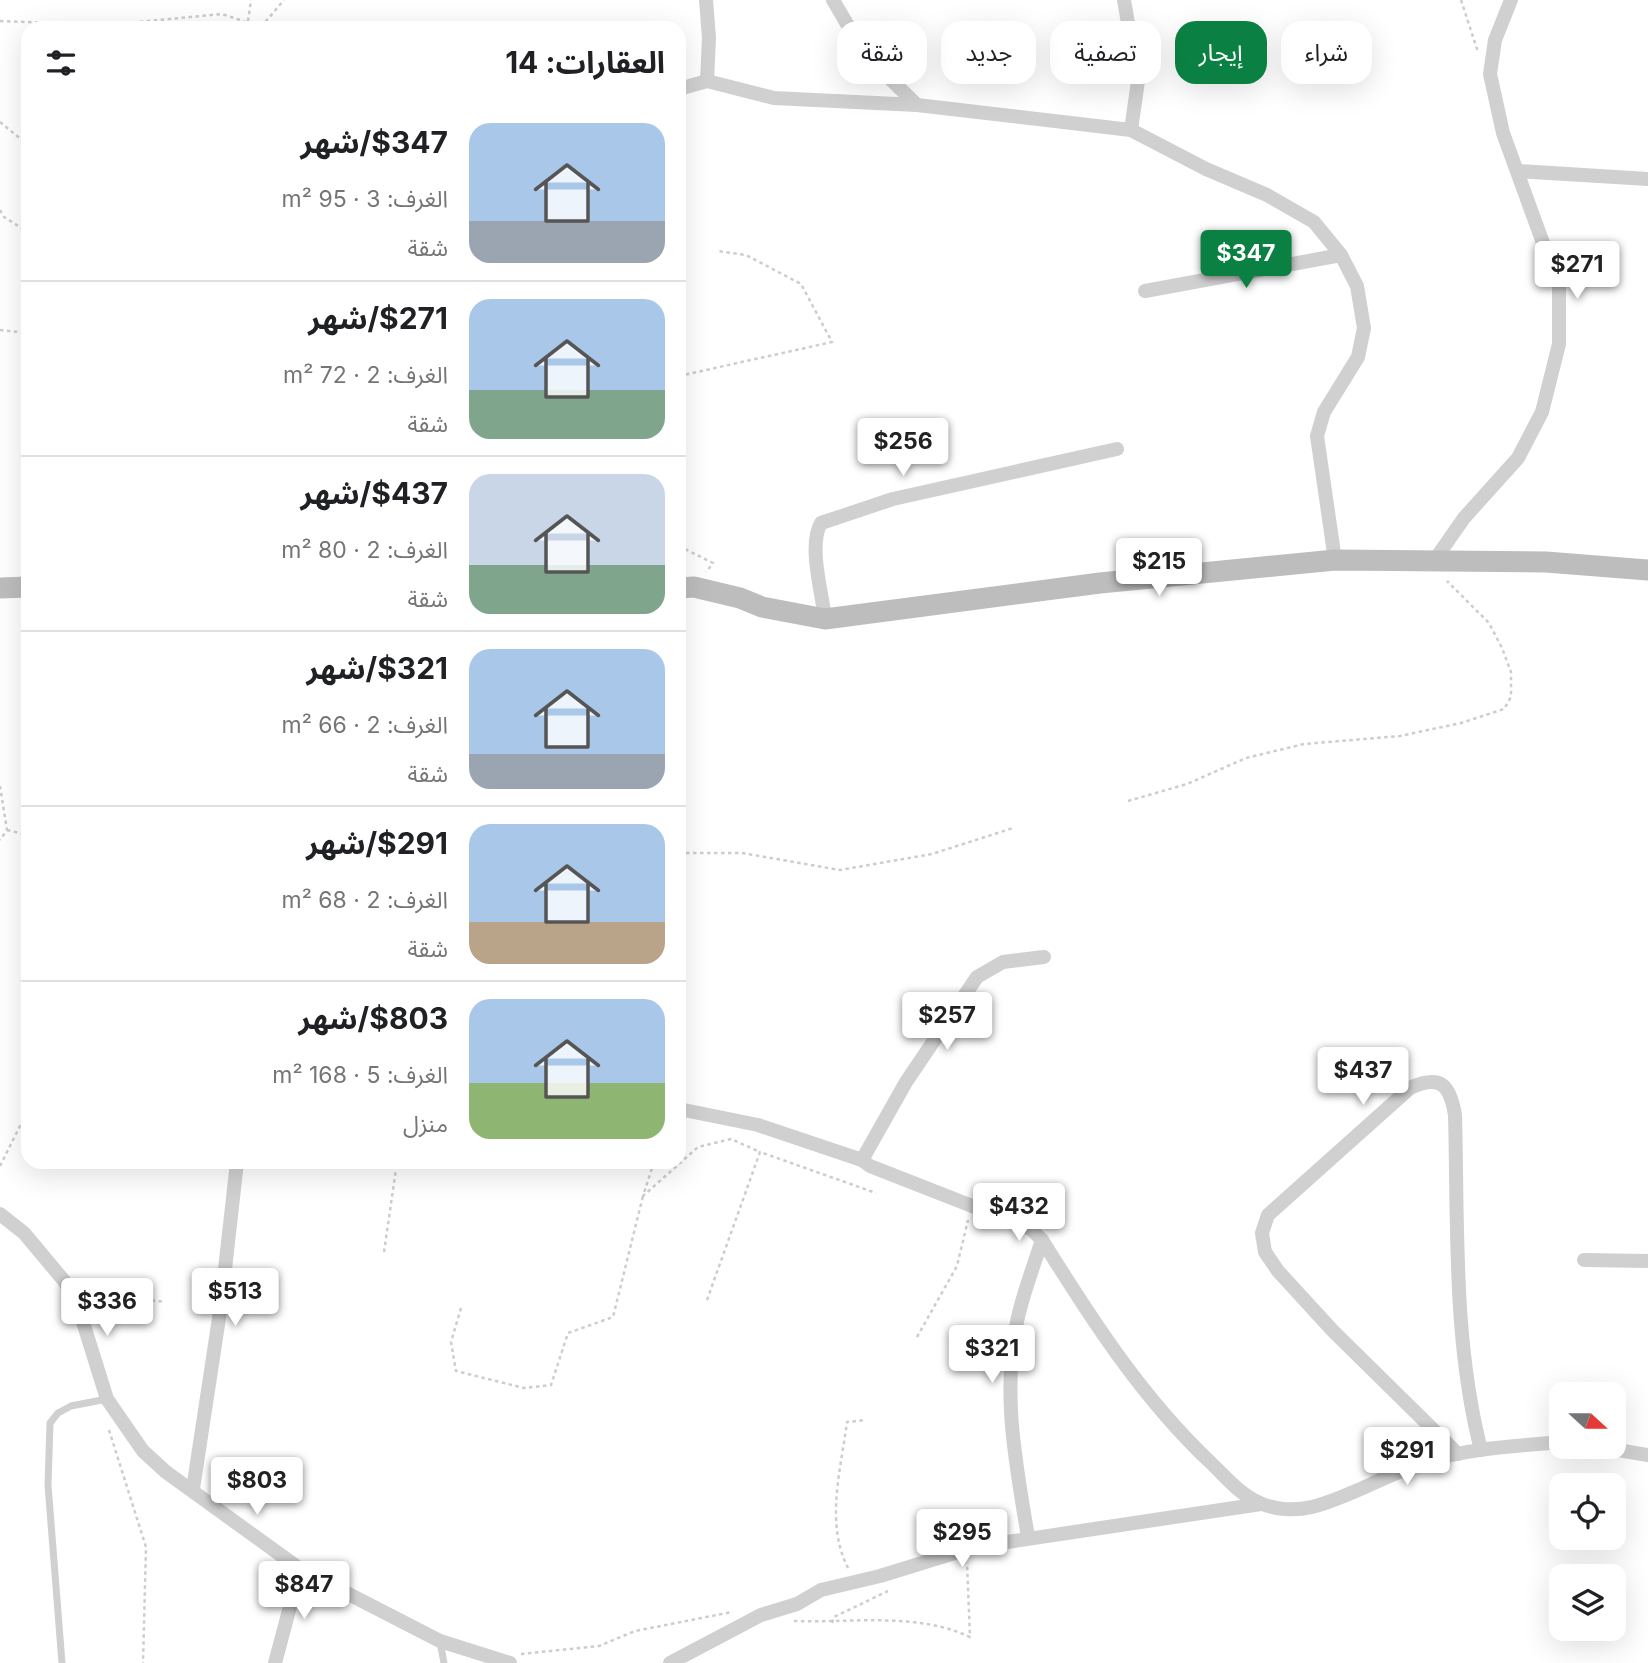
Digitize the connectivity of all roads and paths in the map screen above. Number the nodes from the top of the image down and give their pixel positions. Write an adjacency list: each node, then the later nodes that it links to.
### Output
1 (251, 0): 11 (path)
2 (284, 0): 12 (path)
3 (706, 0): 15 (street)
4 (834, 0): 17 (street)
5 (1124, 0): 19 (street)
6 (1461, 0): 14 (path)
7 (1511, 0): 14 (street)
8 (0, 21): 13 (path)
9 (149, 21): 10 (path)
10 (245, 21)
11 (248, 21)
12 (267, 21)
13 (21, 22)
14 (1491, 65): 21 (street)
15 (707, 81): 16 (street); 17 (street)
16 (686, 87)
17 (917, 105): 19 (street)
18 (0, 122): 20 (path)
19 (1131, 130): 26 (street)
20 (21, 139)
21 (1517, 171): 22 (street); 34 (street)
22 (1648, 179)
23 (0, 210): 24 (path)
24 (21, 227)
25 (718, 251): 30 (path)
26 (1341, 256): 27 (street); 33 (street)
27 (1145, 291)
28 (0, 330): 29 (path)
29 (21, 333)
30 (686, 374)
31 (1117, 449): 39 (street)
32 (686, 550): 38 (path)
33 (1335, 560): 34 (street); 39 (street)
34 (1434, 561): 35 (street); 41 (path)
35 (1648, 570)
36 (21, 587): 37 (street)
37 (0, 588)
38 (686, 588): 39 (street)
39 (825, 619)
40 (0, 786): 43 (path)
41 (1128, 801)
42 (1013, 828): 46 (path)
43 (7, 830): 44 (path); 45 (path)
44 (21, 833)
45 (0, 840)
46 (686, 853)
47 (1044, 957): 52 (street)
48 (686, 1110): 52 (street)
49 (21, 1124): 53 (path)
50 (760, 1152): 51 (path); 58 (path); 67 (path)
51 (686, 1158)
52 (862, 1160): 60 (street)
53 (0, 1166)
54 (236, 1169): 79 (street)
55 (396, 1169): 63 (path)
56 (652, 1169): 59 (path)
57 (673, 1169): 59 (path)
58 (876, 1193)
59 (643, 1196): 69 (path)
60 (972, 1203): 62 (street); 70 (path)
61 (0, 1214): 66 (street)
62 (1042, 1240): 80 (street); 81 (street)
63 (384, 1252)
64 (1584, 1260): 65 (street)
65 (1648, 1261)
66 (69, 1290): 68 (path); 71 (street)
67 (707, 1300)
68 (165, 1302)
69 (461, 1308)
70 (916, 1338)
71 (107, 1399): 72 (street); 88 (lane)
72 (117, 1415): 79 (street); 89 (path)
73 (866, 1420): 84 (path)
74 (1549, 1443): 75 (street)
75 (1481, 1450): 77 (street); 77 (street)
76 (1626, 1451): 78 (street)
77 (1458, 1454): 80 (street)
78 (1648, 1455)
79 (193, 1489): 83 (street)
80 (1261, 1504): 81 (street)
81 (1028, 1537): 82 (street)
82 (967, 1549): 84 (street); 85 (path)
83 (300, 1569): 86 (street); 90 (street)
84 (855, 1580): 85 (street)
85 (761, 1615): 87 (path); 93 (street)
86 (440, 1642): 87 (street); 91 (lane)
87 (496, 1657): 92 (street)
88 (62, 1663)
89 (143, 1663)
90 (275, 1663)
91 (444, 1663)
92 (510, 1663)
93 (670, 1663)

